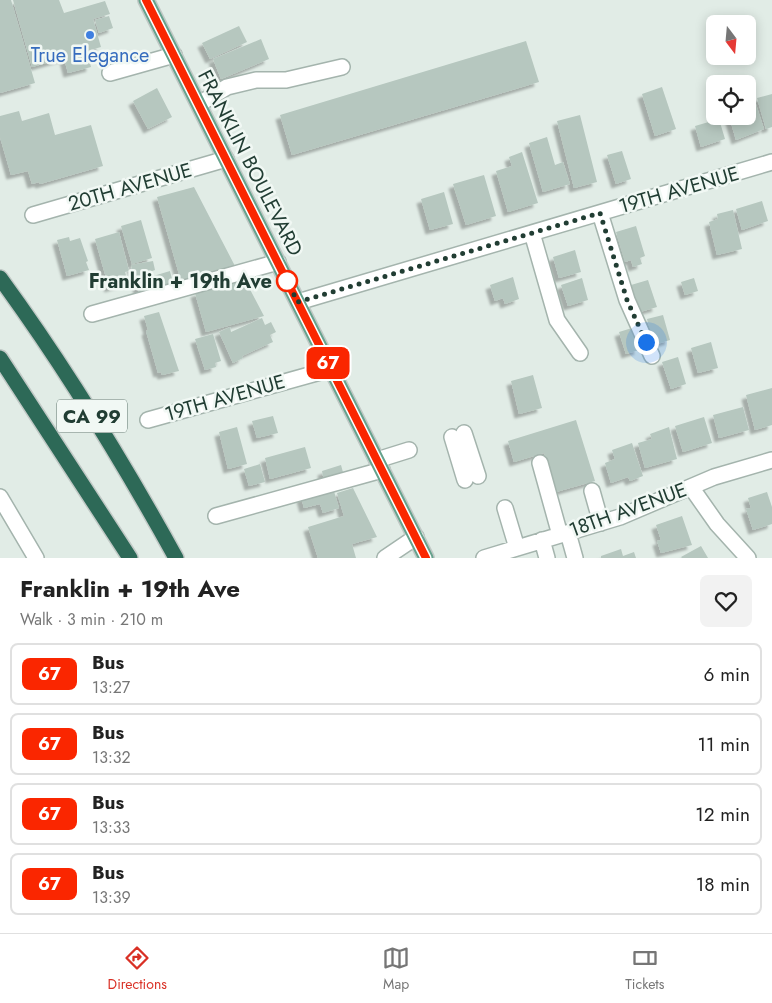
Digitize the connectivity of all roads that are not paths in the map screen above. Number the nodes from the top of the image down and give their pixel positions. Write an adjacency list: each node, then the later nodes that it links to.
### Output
1 (146, 0): 2 (main road, FRANKLIN BOULEVARD)
2 (174, 55): 4 (street); 5 (main road, FRANKLIN BOULEVARD)
3 (342, 67): 5 (street)
4 (110, 73)
5 (199, 104): 6 (main road, FRANKLIN BOULEVARD)
6 (226, 159): 9 (street, 20TH AVENUE); 11 (main road, FRANKLIN BOULEVARD)
7 (772, 162): 8 (street, 19TH AVENUE)
8 (600, 213): 10 (street, 19TH AVENUE); 16 (street)
9 (33, 215)
10 (532, 233): 13 (street, 19TH AVENUE); 15 (street)
11 (278, 262): 13 (main road, FRANKLIN BOULEVARD); 14 (street)
12 (0, 278): 38 (highway, CA 99)
13 (298, 302): 18 (main road, FRANKLIN BOULEVARD)
14 (92, 314)
15 (580, 353)
16 (652, 356)
17 (0, 358): 37 (highway, CA 99)
18 (331, 368): 19 (street, 19TH AVENUE); 24 (main road, FRANKLIN BOULEVARD)
19 (148, 420)
20 (458, 435): 25 (street)
21 (409, 450): 24 (street)
22 (772, 460): 26 (street, 18TH AVENUE)
23 (540, 464): 32 (street)
24 (380, 465): 30 (street); 33 (main road, FRANKLIN BOULEVARD)
25 (472, 478)
26 (691, 487): 31 (street, 18TH AVENUE); 44 (street)
27 (592, 491): 31 (street)
28 (0, 497): 36 (street)
29 (505, 508): 35 (street)
30 (216, 516)
31 (601, 523): 32 (street, 18TH AVENUE)
32 (564, 534): 34 (street, 18TH AVENUE); 43 (street)
33 (416, 537): 39 (street); 40 (main road, FRANKLIN BOULEVARD)
34 (542, 540): 35 (street, 18TH AVENUE); 42 (street)
35 (517, 548): 41 (street, 18TH AVENUE)
36 (36, 558)
37 (130, 558)
38 (176, 558)
39 (385, 558)
40 (426, 558)
41 (484, 558)
42 (547, 558)
43 (575, 558)
44 (748, 558)

